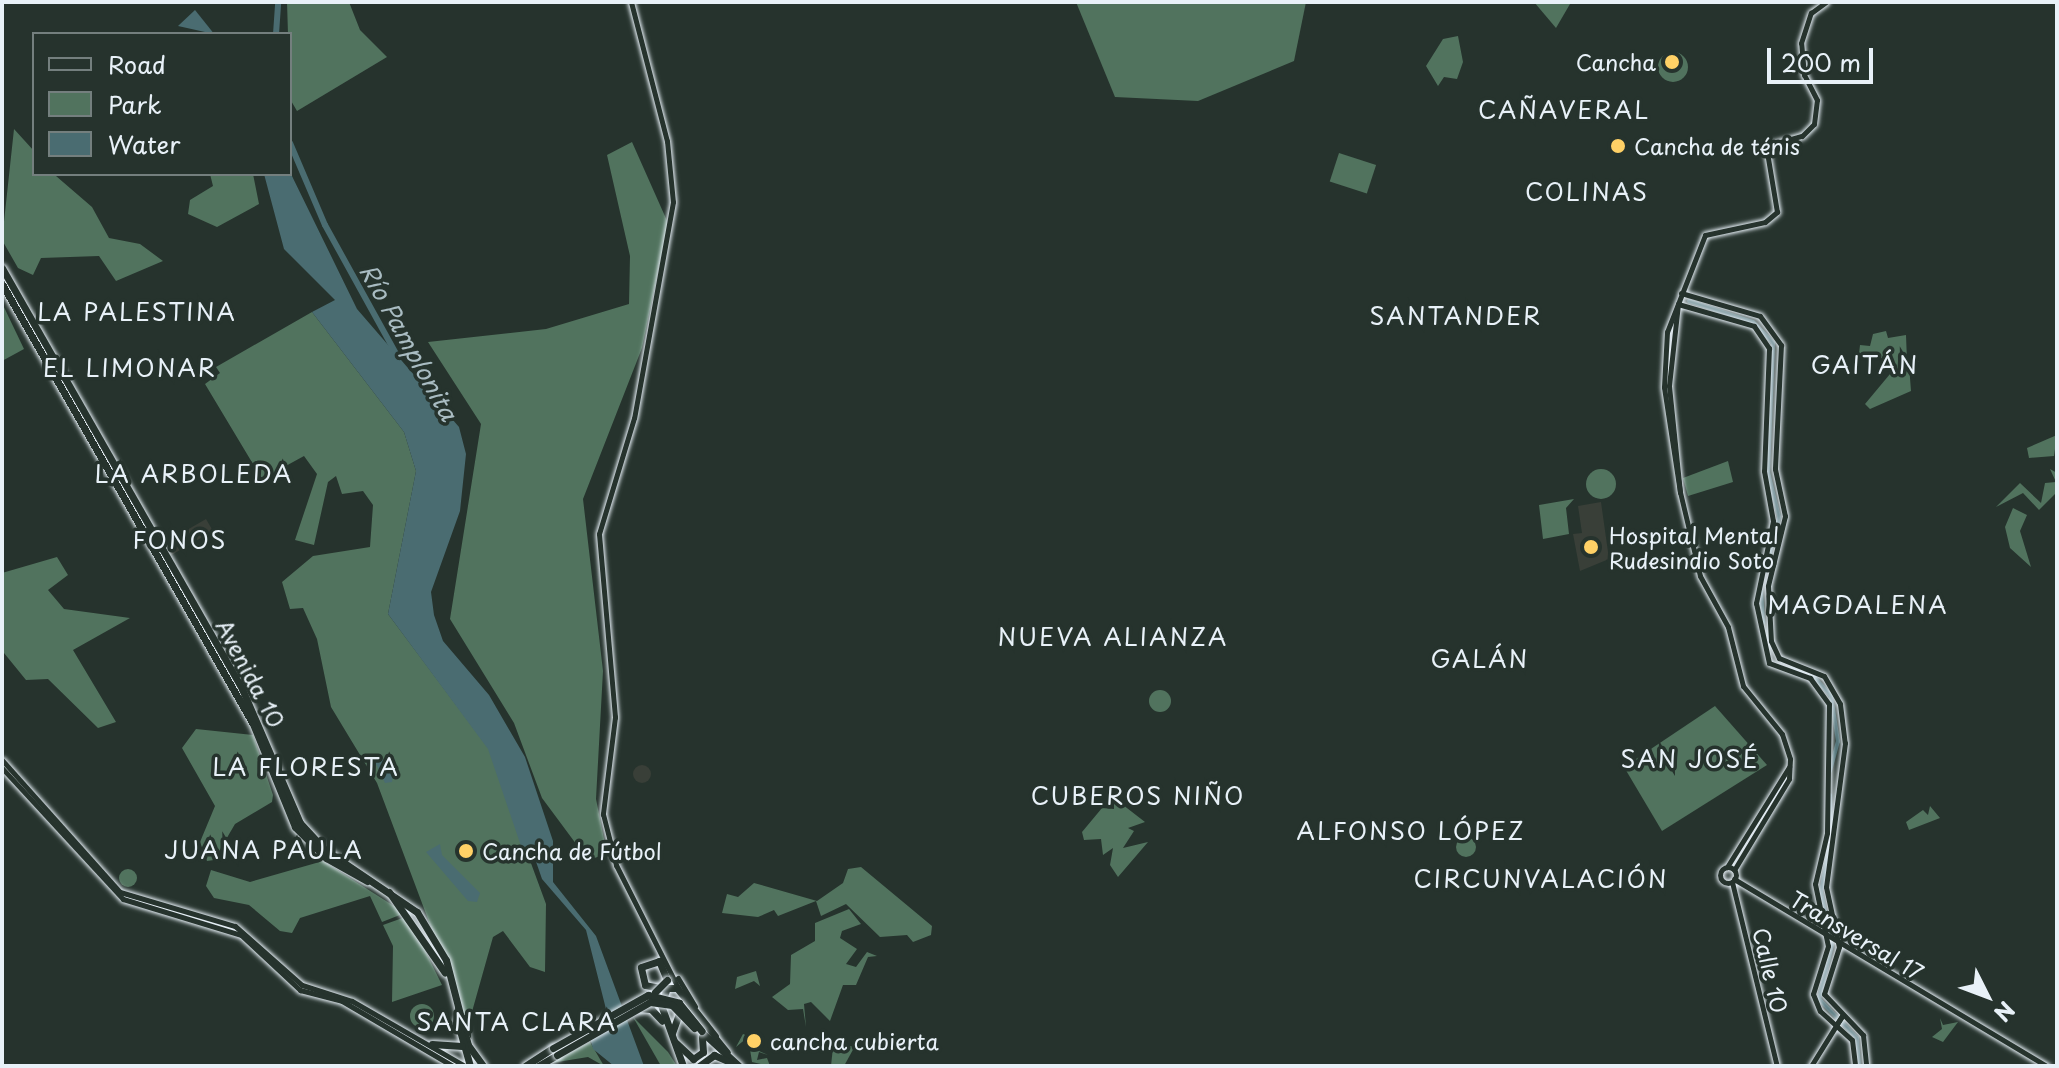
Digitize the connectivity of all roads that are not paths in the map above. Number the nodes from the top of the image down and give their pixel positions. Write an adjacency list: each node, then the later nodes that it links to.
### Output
1 (631, 2): 20 (main road)
2 (1826, 2): 5 (main road)
3 (2, 268): 7 (main road, Avenida 10)
4 (2, 284): 8 (main road, Avenida 10)
5 (1681, 293): 6 (main road); 19 (main road)
6 (1678, 304): 15 (main road); 18 (main road)
7 (57, 365): 8 (main road); 9 (main road, Avenida 10)
8 (47, 372): 10 (main road, Avenida 10)
9 (63, 377): 10 (main road); 11 (main road, Avenida 10)
10 (54, 383): 11 (main road, Avenida 10)
11 (188, 602): 28 (main road, Avenida 10)
12 (2, 760): 14 (main road)
13 (2, 768): 14 (main road)
14 (73, 844): 17 (main road)
15 (1730, 869): 16 (main road); 16 (main road)
16 (1733, 880): 18 (main road, Transversal 17); 43 (main road, Calle 10)
17 (180, 913): 32 (main road); 36 (main road)
18 (1828, 936): 19 (main road, Transversal 17); 27 (main road)
19 (1838, 942): 27 (main road); 47 (main road, Transversal 17)
20 (672, 967): 21 (main road); 22 (main road); 30 (main road)
21 (668, 987): 22 (main road); 23 (main road, bridge); 25 (main road)
22 (680, 992): 26 (main road); 30 (main road)
23 (648, 995): 29 (main road, bridge); 34 (main road, bridge)
24 (637, 1008): 29 (main road, bridge); 31 (main road); 34 (main road, bridge)
25 (664, 1013): 26 (main road); 31 (main road)
26 (679, 1013): 31 (main road)
27 (1839, 1021): 44 (main road); 45 (main road); 46 (main road)
28 (462, 1030): 33 (main road, Avenida 10); 38 (main road, Avenida 10)
29 (701, 1034): 31 (main road); 35 (main road)
30 (715, 1036): 35 (main road)
31 (671, 1040): 41 (main road)
32 (432, 1044): 33 (main road); 37 (main road)
33 (462, 1046): 37 (main road, Avenida 10)
34 (555, 1051): 39 (main road); 40 (main road)
35 (734, 1063): 42 (main road)
36 (453, 1066)
37 (469, 1066): 38 (main road)
38 (482, 1066)
39 (525, 1066)
40 (538, 1066)
41 (685, 1066)
42 (699, 1066)
43 (1777, 1066)
44 (1811, 1066)
45 (1855, 1066)
46 (1866, 1066)
47 (2047, 1066)

